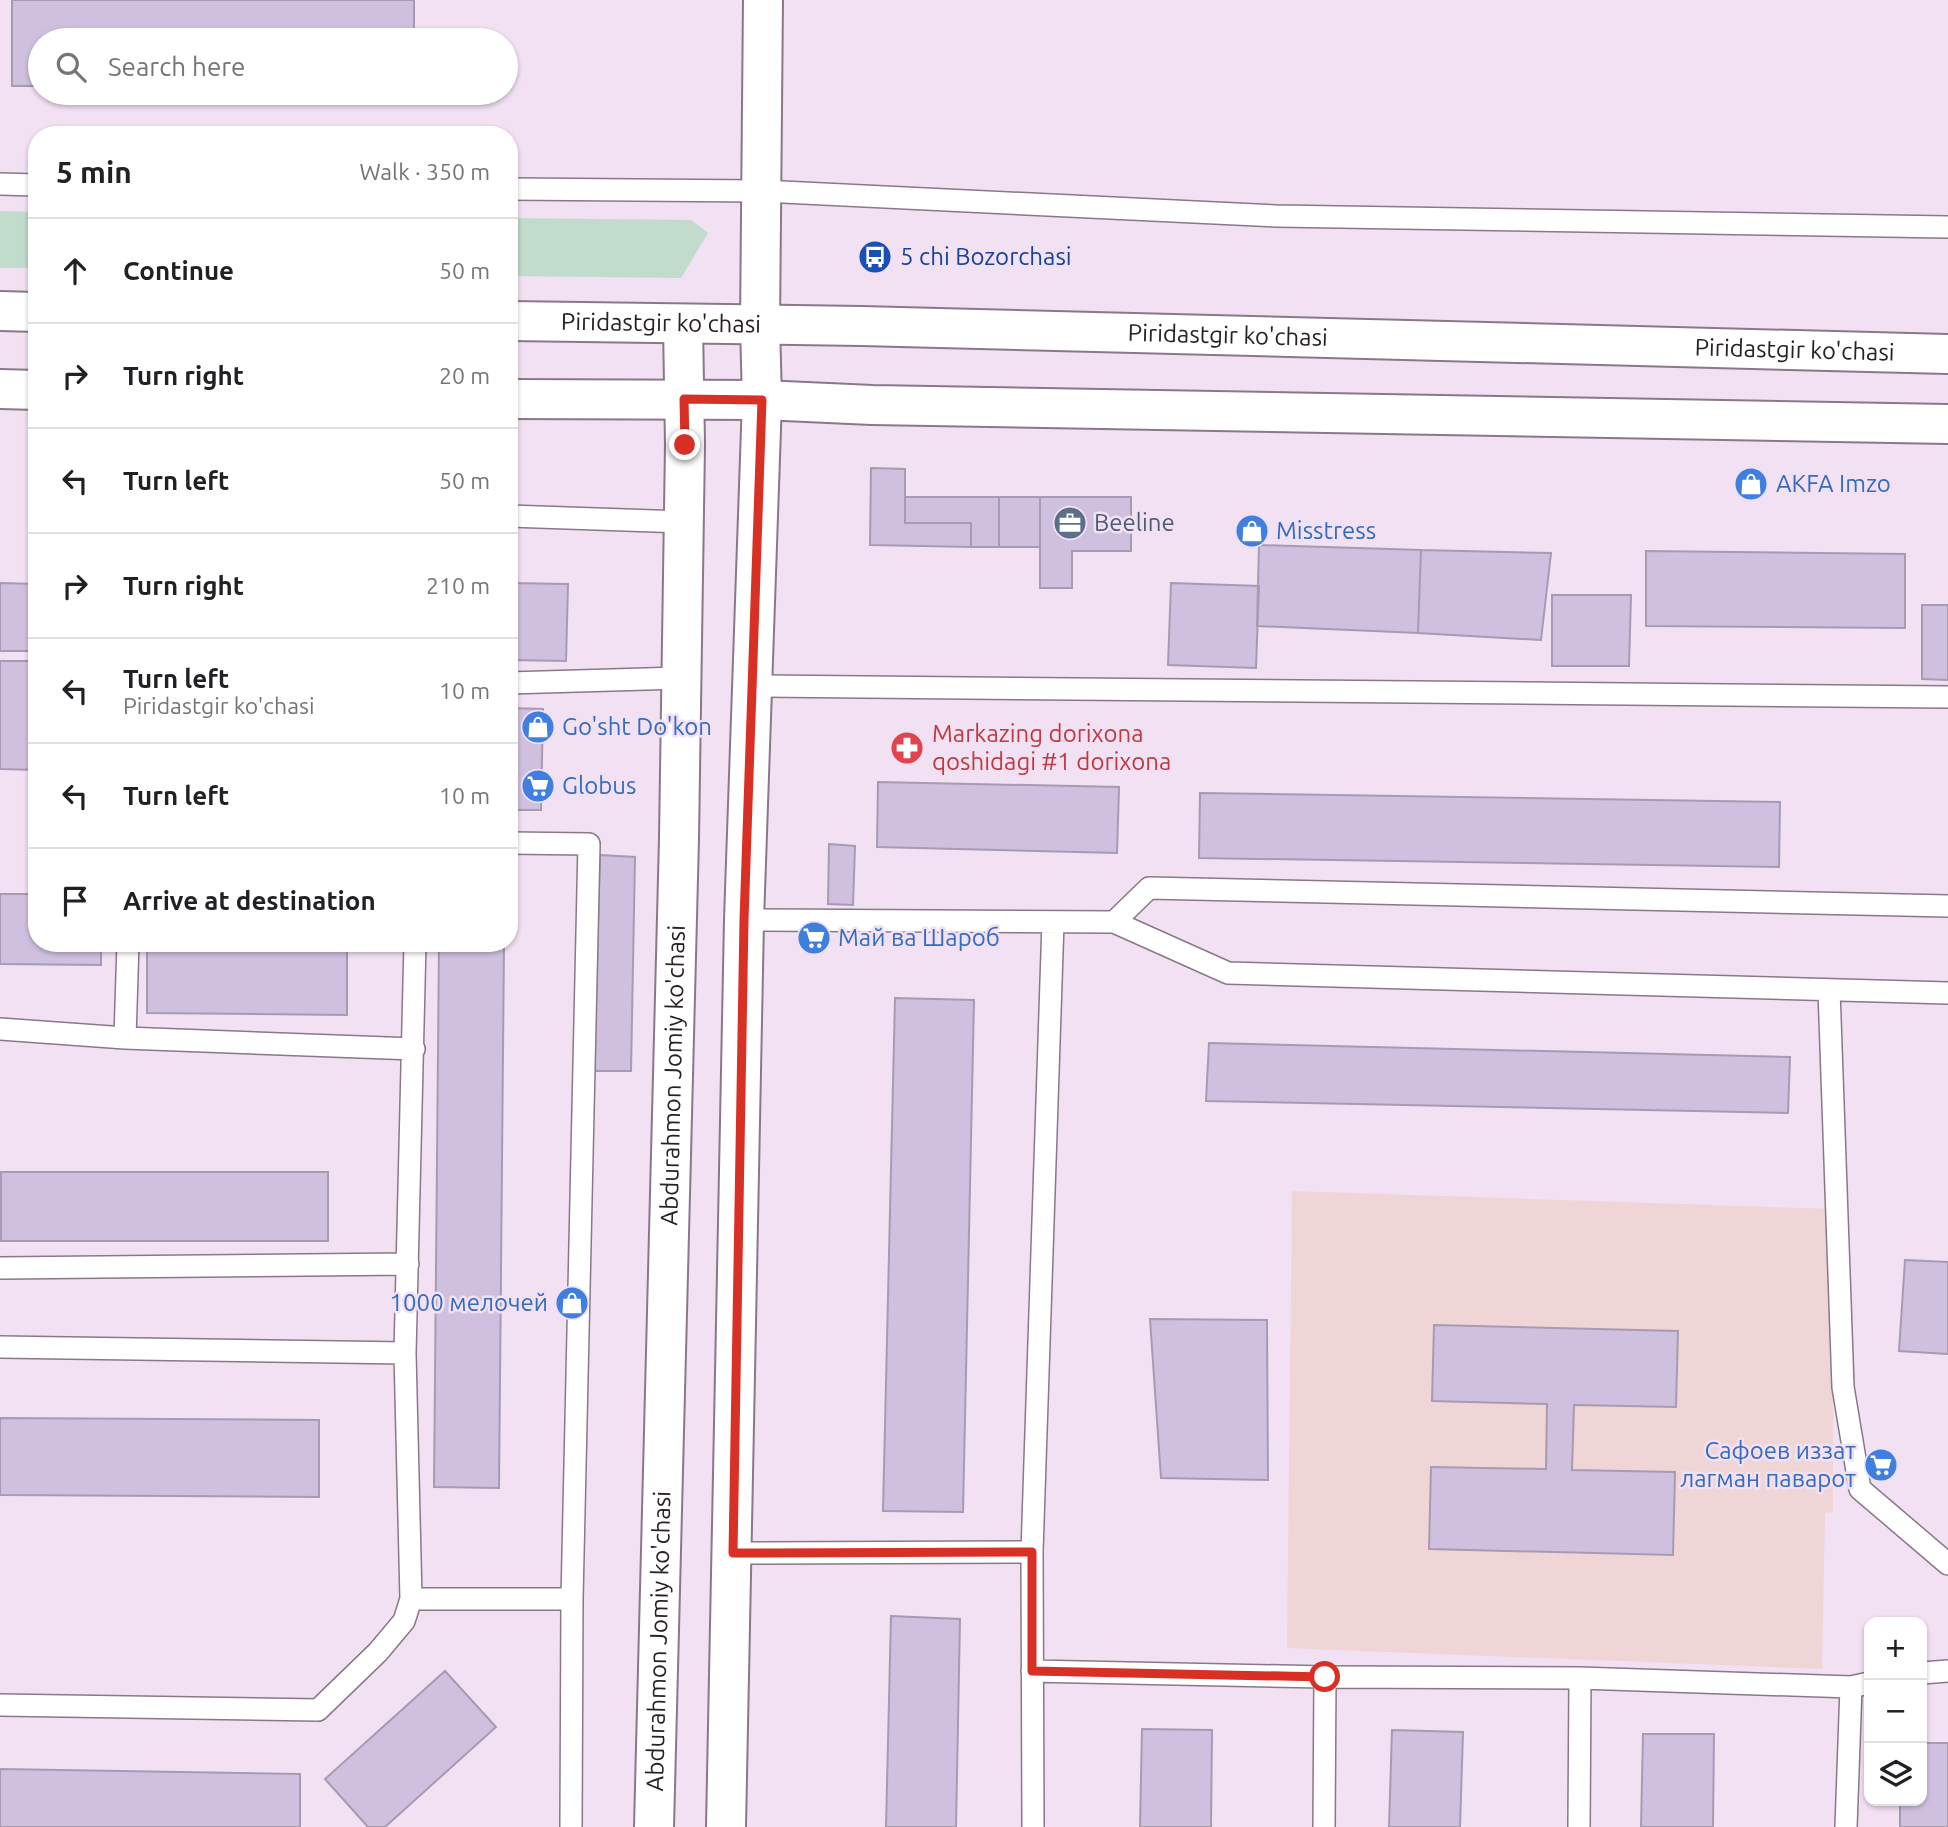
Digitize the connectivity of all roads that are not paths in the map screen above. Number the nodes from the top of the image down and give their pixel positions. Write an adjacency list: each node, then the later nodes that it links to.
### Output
1 (763, 0): 5 (street)
2 (0, 184): 3 (lane)
3 (28, 185)
4 (518, 189): 5 (lane)
5 (760, 191): 6 (lane); 11 (street)
6 (1948, 227)
7 (0, 312): 8 (street)
8 (28, 312)
9 (518, 321): 10 (street, Piridastgir ko'chasi)
10 (683, 324): 11 (street, Piridastgir ko'chasi); 16 (street, Abdurahmon Jomiy ko'chasi)
11 (760, 325): 12 (street, Piridastgir ko'chasi); 17 (street)
12 (1948, 354)
13 (0, 389): 14 (street)
14 (28, 390)
15 (518, 399): 16 (street)
16 (684, 399): 17 (street); 20 (street, Abdurahmon Jomiy ko'chasi)
17 (762, 400): 18 (street); 23 (street)
18 (1948, 424)
19 (518, 516): 20 (lane)
20 (684, 522): 21 (street, Abdurahmon Jomiy ko'chasi)
21 (680, 678): 22 (lane); 54 (street, Abdurahmon Jomiy ko'chasi)
22 (518, 683)
23 (753, 686): 24 (lane); 27 (street)
24 (1948, 697)
25 (518, 843): 45 (lane)
26 (1948, 906): 29 (lane)
27 (744, 920): 28 (lane); 42 (street)
28 (1053, 922): 29 (lane); 41 (lane)
29 (1114, 922): 32 (lane)
30 (128, 952): 35 (lane)
31 (415, 952): 36 (lane)
32 (1829, 990): 33 (lane); 43 (lane)
33 (1948, 993)
34 (0, 1029): 35 (lane)
35 (125, 1038): 36 (lane)
36 (414, 1049): 37 (lane)
37 (408, 1264): 38 (lane); 40 (lane)
38 (0, 1268)
39 (0, 1347): 40 (lane)
40 (405, 1353): 44 (lane)
41 (1032, 1552): 42 (lane); 46 (lane)
42 (733, 1553): 55 (street)
43 (1948, 1564)
44 (411, 1599): 45 (lane); 52 (lane)
45 (572, 1599): 53 (lane)
46 (1032, 1671): 49 (lane); 56 (lane)
47 (1948, 1671): 48 (lane)
48 (1927, 1673)
49 (1325, 1677): 50 (lane); 57 (lane)
50 (1580, 1678): 51 (lane); 58 (lane)
51 (1860, 1685): 59 (lane)
52 (0, 1705)
53 (571, 1827)
54 (654, 1827)
55 (726, 1827)
56 (1033, 1827)
57 (1324, 1827)
58 (1579, 1827)
59 (1846, 1827)

